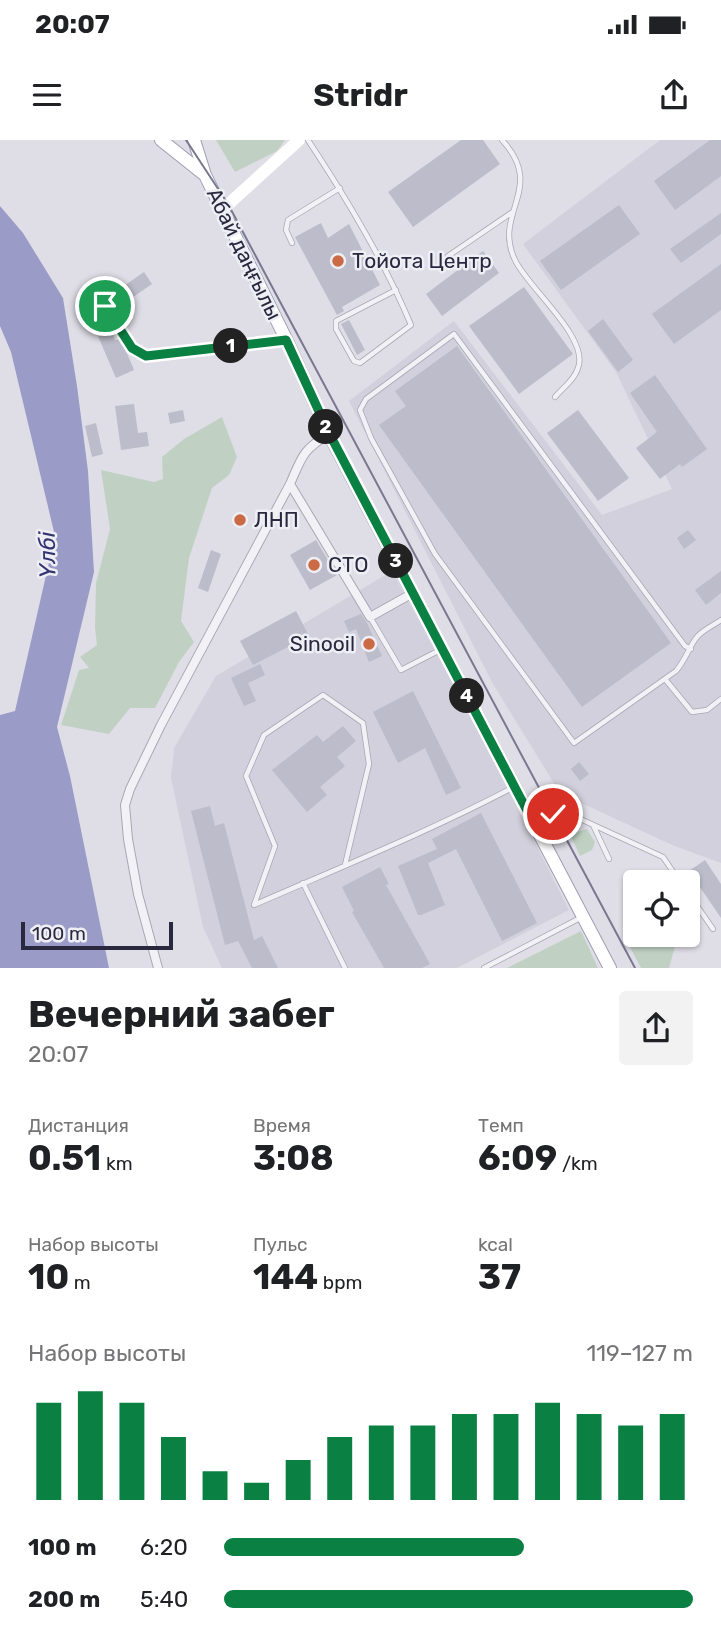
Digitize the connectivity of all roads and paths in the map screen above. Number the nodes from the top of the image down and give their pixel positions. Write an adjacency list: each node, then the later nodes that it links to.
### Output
1 (161, 140): 6 (main road, Абай даңғылы)
2 (194, 140): 6 (main road, Абай даңғылы)
3 (299, 140): 8 (main road)
4 (308, 140): 7 (lane)
5 (502, 140): 9 (lane)
6 (205, 175): 8 (main road, Абай даңғылы)
7 (340, 188): 10 (lane); 12 (lane)
8 (222, 210): 14 (main road, Абай даңғылы)
9 (512, 212): 11 (lane); 15 (lane)
10 (292, 243)
11 (448, 256)
12 (396, 290): 12 (lane)
13 (105, 306): 14 (lane)
14 (286, 340): 16 (main road, Абай даңғылы)
15 (555, 397)
16 (329, 433): 17 (street); 18 (main road, Абай даңғылы)
17 (290, 484): 19 (street); 35 (street)
18 (413, 593): 19 (street); 21 (main road, Абай даңғылы)
19 (370, 617): 21 (lane)
20 (721, 620): 22 (lane)
21 (442, 649): 25 (main road, Абай даңғылы)
22 (691, 649): 23 (lane); 23 (lane)
23 (665, 679): 24 (lane)
24 (721, 699)
25 (515, 787): 26 (main road, Абай даңғылы); 29 (lane)
26 (532, 820): 27 (lane); 33 (main road, Абай даңғылы)
27 (592, 824): 28 (lane); 30 (lane)
28 (609, 859)
29 (345, 865): 31 (lane); 31 (lane)
30 (672, 870)
31 (303, 884): 36 (lane)
32 (700, 911): 34 (lane)
33 (583, 916): 37 (lane); 38 (main road, Абай даңғылы)
34 (712, 929)
35 (158, 968)
36 (345, 968)
37 (484, 968)
38 (610, 968)

